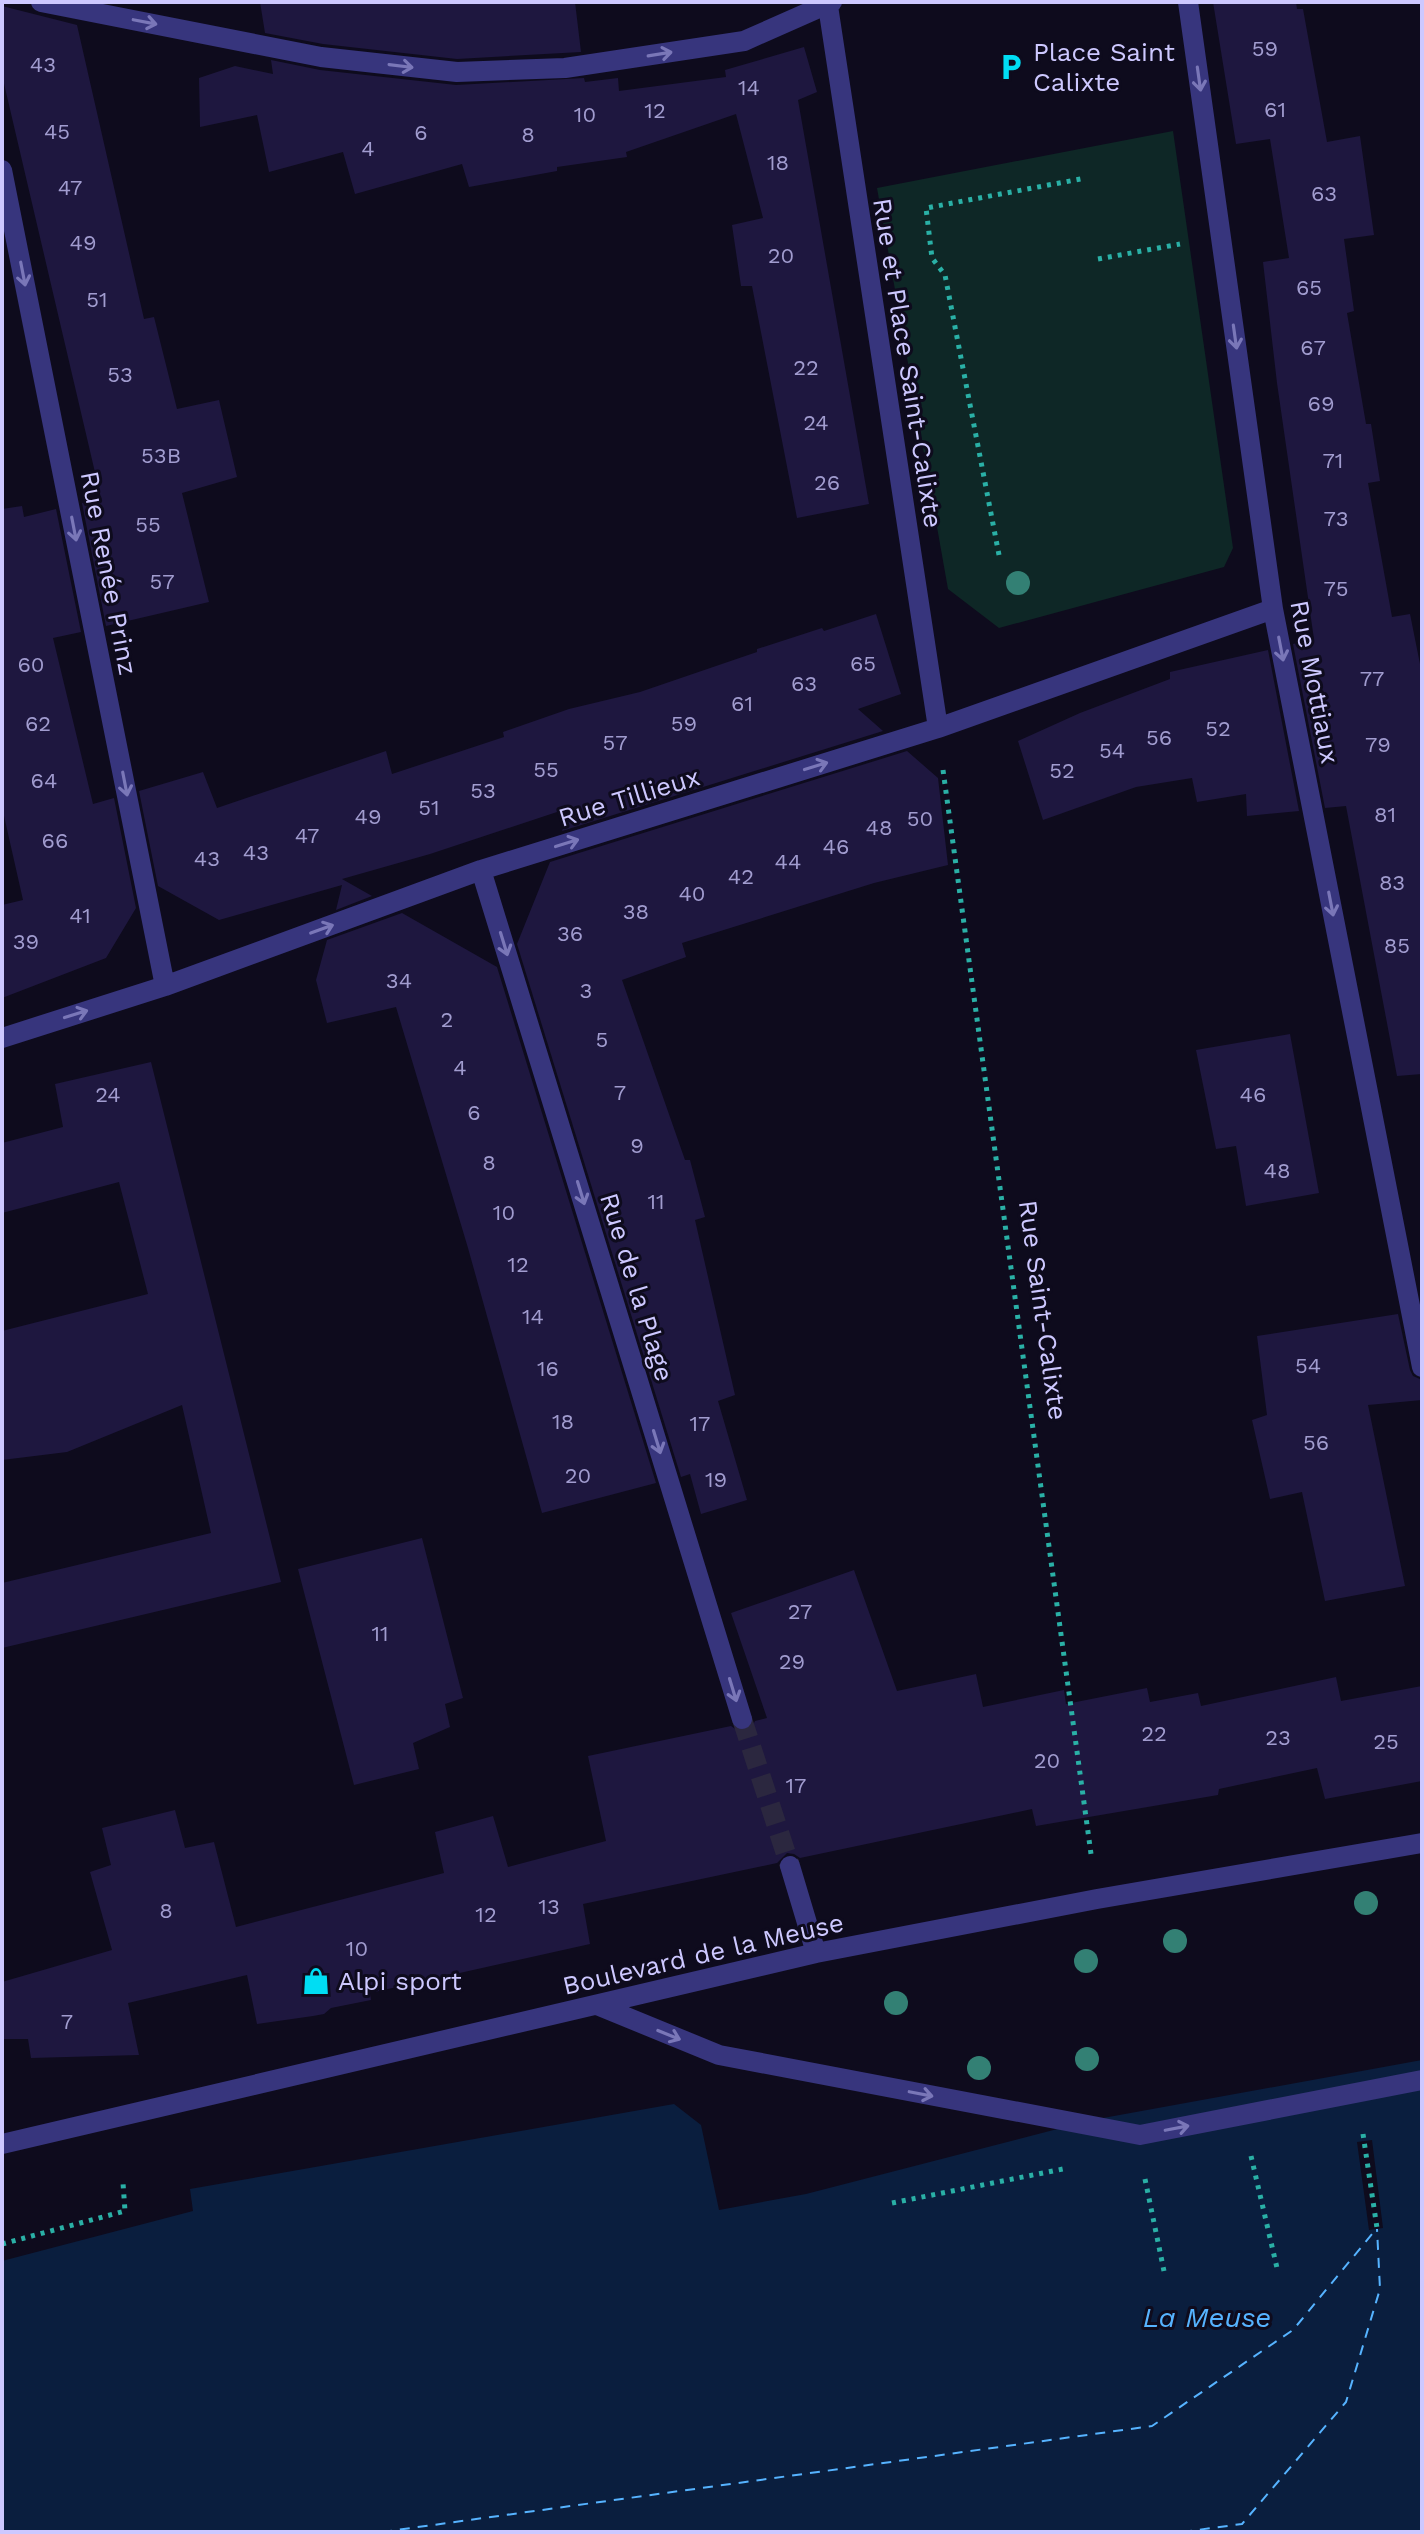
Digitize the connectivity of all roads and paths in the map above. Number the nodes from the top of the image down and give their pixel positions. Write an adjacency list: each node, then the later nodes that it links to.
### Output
1 (41, 2): 3 (street, one-way to 3)
2 (1188, 2): 6 (street, Rue Mottiaux, one-way to 6)
3 (830, 4): 10 (street, Rue et Place Saint-Calixte)
4 (2, 170): 12 (street, Rue Renée Prinz, one-way to 12)
5 (1086, 178): 8 (path)
6 (1221, 236): 7 (path); 9 (street, Rue Mottiaux, one-way to 9)
7 (1098, 259)
8 (999, 555)
9 (1273, 609): 10 (street, Rue Tillieux); 14 (street, Rue Mottiaux, one-way to 14)
10 (938, 728): 11 (street, Rue Tillieux, one-way to 10); 18 (path, Rue Saint-Calixte)
11 (481, 870): 12 (street, Rue Tillieux, one-way to 11); 15 (street, Rue de la Plage, one-way to 15)
12 (165, 986): 13 (street, Rue Tillieux, one-way to 12)
13 (2, 1038)
14 (1422, 1367)
15 (742, 1719)
16 (1422, 1843): 18 (street, Boulevard de la Meuse)
17 (790, 1866): 19 (street)
18 (1097, 1899): 19 (street, Boulevard de la Meuse)
19 (816, 1953): 20 (street, Boulevard de la Meuse)
20 (597, 2005): 22 (street, one-way to 22); 23 (street, Boulevard de la Meuse)
21 (1422, 2080): 22 (street)
22 (1357, 2093): 27 (path)
23 (2, 2144)
24 (1249, 2148): 29 (path)
25 (1143, 2169): 30 (path)
26 (123, 2183): 28 (path)
27 (1377, 2228)
28 (2, 2244)
29 (1277, 2268)
30 (1165, 2276)

